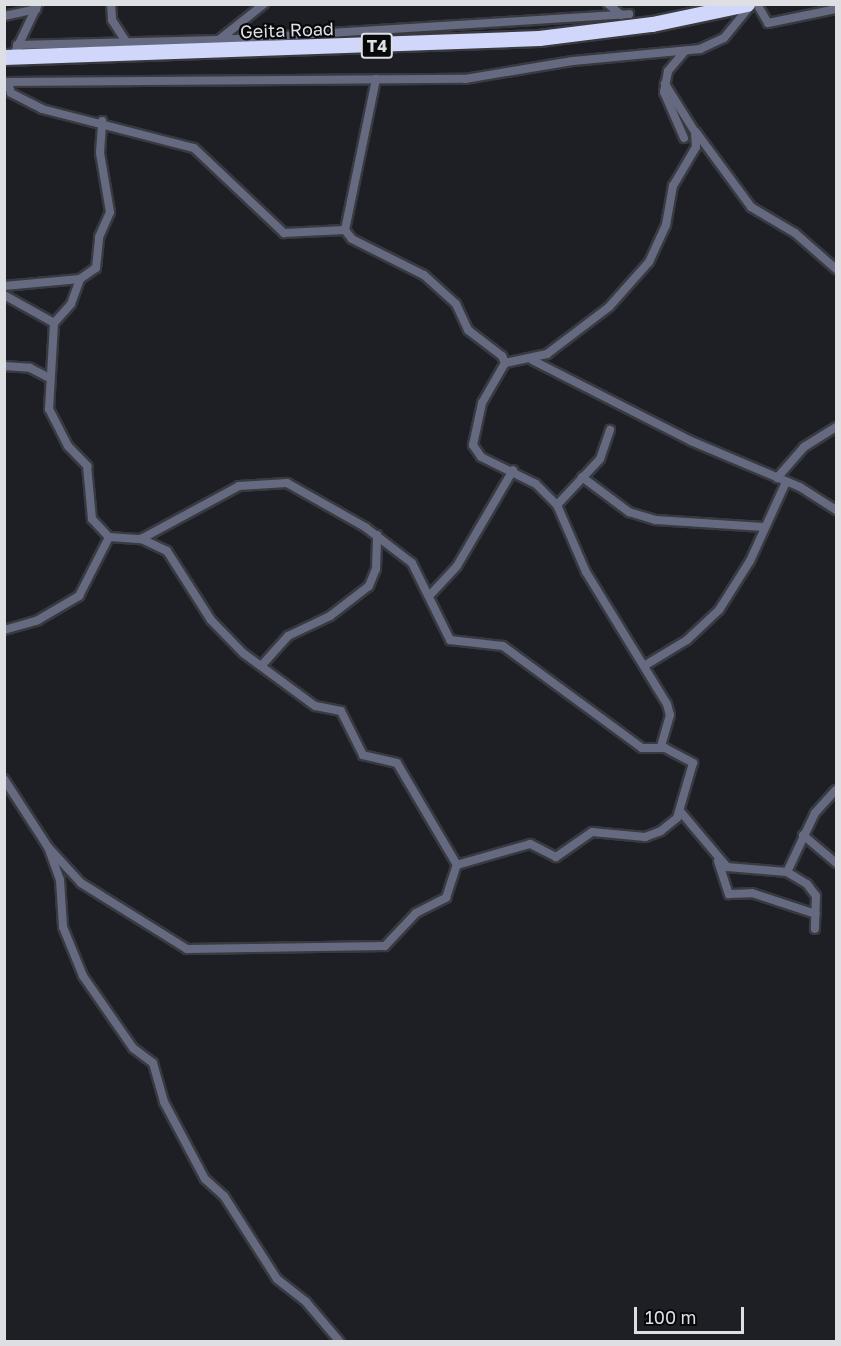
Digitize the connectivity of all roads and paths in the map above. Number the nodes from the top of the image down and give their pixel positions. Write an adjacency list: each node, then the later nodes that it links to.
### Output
1 (111, 4): 10 (street)
2 (264, 4): 11 (street)
3 (608, 4): 8 (street)
4 (749, 4): 8 (highway, Geita Road / T4); 12 (street)
5 (757, 4): 7 (street)
6 (37, 7): 9 (street); 13 (street)
7 (837, 9)
8 (627, 15): 11 (street); 13 (highway, Geita Road / T4)
9 (4, 16)
10 (125, 40): 11 (street); 13 (street)
11 (218, 40)
12 (684, 52): 14 (street); 16 (street)
13 (12, 53)
14 (376, 79): 15 (street); 20 (street)
15 (6, 82): 17 (street)
16 (665, 84): 18 (street); 19 (street)
17 (102, 121): 20 (street); 22 (street)
18 (695, 132): 21 (street); 26 (street)
19 (684, 138)
20 (345, 230): 27 (street)
21 (837, 269)
22 (80, 279): 23 (street); 25 (street)
23 (4, 286)
24 (4, 295): 25 (street)
25 (54, 323): 29 (street)
26 (532, 360): 27 (street); 34 (street)
27 (505, 363): 32 (street)
28 (4, 366): 29 (street)
29 (48, 377): 40 (street)
30 (837, 427): 34 (street)
31 (610, 430): 33 (street)
32 (513, 470): 36 (street); 42 (street)
33 (582, 477): 36 (street); 38 (street)
34 (777, 478): 35 (street)
35 (786, 482): 37 (street); 38 (street)
36 (557, 505): 45 (street)
37 (837, 510)
38 (763, 526): 45 (street)
39 (377, 535): 41 (street); 42 (street); 44 (street)
40 (109, 537): 41 (street); 43 (street)
41 (141, 539): 44 (street)
42 (431, 594): 46 (street)
43 (4, 630)
44 (262, 665): 54 (street)
45 (644, 666): 46 (street)
46 (661, 747): 49 (street)
47 (4, 779): 51 (street)
48 (837, 790): 50 (street)
49 (680, 811): 52 (street); 54 (street)
50 (803, 834): 53 (street); 55 (street)
51 (48, 847): 54 (street); 58 (street)
52 (718, 861): 55 (street); 56 (street)
53 (837, 863)
54 (457, 865)
55 (787, 872): 56 (street)
56 (816, 914): 57 (street)
57 (815, 929)
58 (340, 1341)

